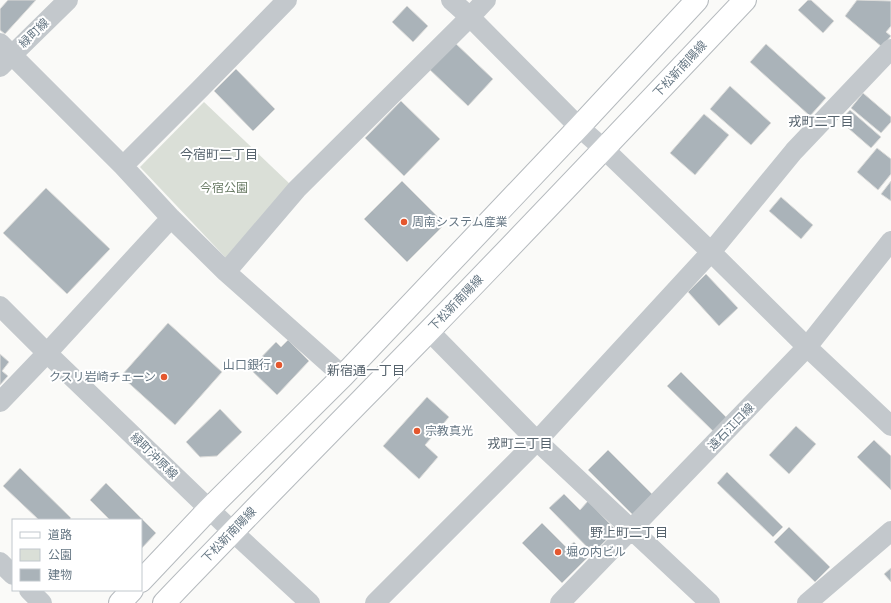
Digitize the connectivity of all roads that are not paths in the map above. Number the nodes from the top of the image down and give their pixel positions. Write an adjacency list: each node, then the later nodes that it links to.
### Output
1 (68, 0): 9 (street, 緑町線)
2 (287, 0): 12 (street)
3 (451, 0): 7 (street)
4 (486, 0): 7 (street)
5 (697, 0): 10 (main road)
6 (745, 0): 11 (main road, 下松新南陽線)
7 (470, 17): 10 (street); 16 (street)
8 (891, 49): 15 (street)
9 (4, 55): 12 (street)
10 (579, 128): 11 (street); 21 (main road)
11 (604, 149): 15 (street); 18 (main road, 下松新南陽線)
12 (123, 166): 13 (street)
13 (171, 218): 16 (street); 20 (street)
14 (891, 241): 19 (street, 遠石江口線)
15 (711, 252): 19 (street); 24 (street)
16 (226, 272): 21 (street)
17 (0, 306): 20 (street, 緑町沖原線)
18 (429, 331): 24 (street); 27 (main road, 下松新南陽線)
19 (807, 347): 23 (street); 26 (street, 遠石江口線)
20 (47, 353): 22 (street); 25 (street, 緑町沖原線)
21 (343, 376): 25 (main road)
22 (0, 402)
23 (891, 426)
24 (537, 441): 26 (street); 38 (street)
25 (209, 509): 27 (street, 緑町沖原線); 31 (main road)
26 (632, 530): 39 (street, 遠石江口線); 40 (street)
27 (232, 531): 36 (main road, 下松新南陽線); 37 (street, 緑町沖原線)
28 (891, 531): 41 (street)
29 (0, 562): 30 (street)
30 (12, 574)
31 (142, 580)
32 (30, 591): 34 (street)
33 (131, 591): 35 (main road)
34 (42, 603)
35 (120, 603)
36 (164, 603)
37 (310, 603)
38 (375, 603)
39 (560, 603)
40 (710, 603)
41 (808, 603)

